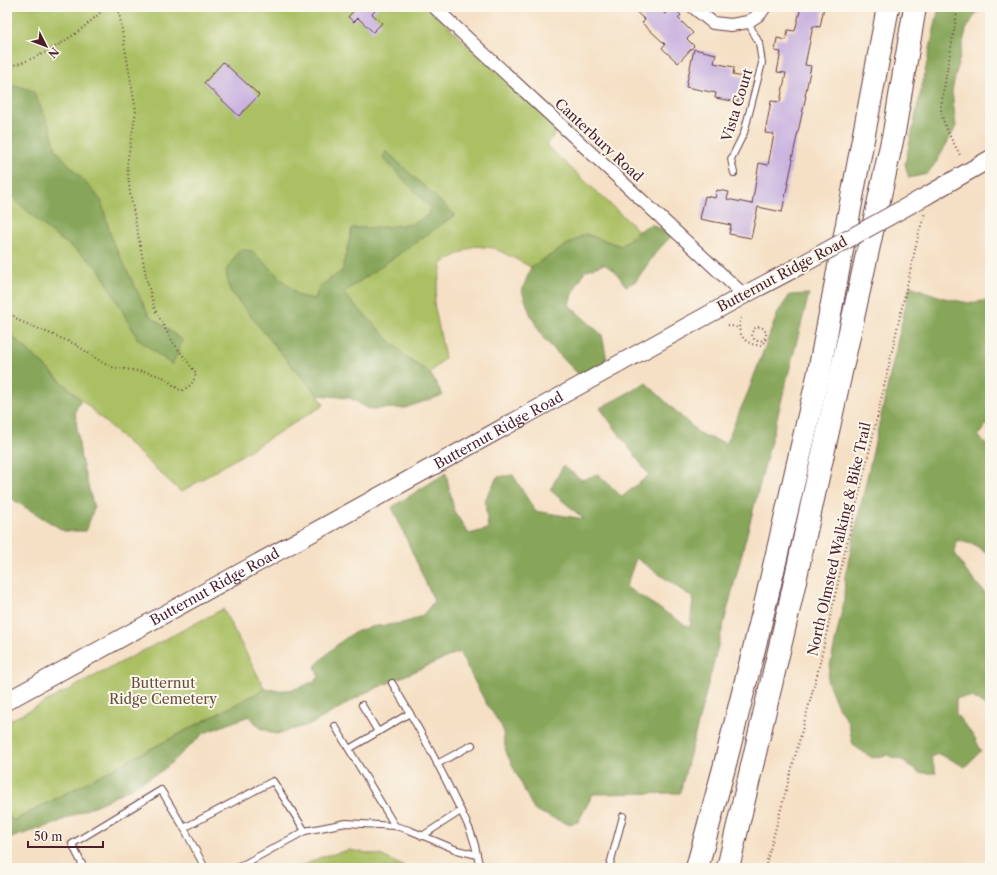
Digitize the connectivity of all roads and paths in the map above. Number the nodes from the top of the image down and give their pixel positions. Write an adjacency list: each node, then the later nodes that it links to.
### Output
1 (106, 7): 10 (path)
2 (118, 7): 16 (path)
3 (434, 7): 15 (street, Canterbury Road)
4 (693, 7): 9 (street)
5 (764, 7): 9 (street)
6 (888, 7): 42 (highway)
7 (915, 7): 43 (highway)
8 (958, 7): 11 (path)
9 (748, 22): 13 (lane, Vista Court)
10 (7, 67)
11 (961, 157)
12 (990, 159): 14 (street, Butternut Ridge Road)
13 (734, 173)
14 (925, 204): 15 (street, Butternut Ridge Road, bridge); 44 (path, North Olmsted Walking & Bike Trail)
15 (744, 295): 22 (street, Butternut Ridge Road)
16 (7, 311)
17 (741, 318): 19 (path)
18 (728, 325): 19 (path)
19 (739, 328): 20 (path)
20 (764, 338): 20 (path)
21 (392, 683): 24 (lane)
22 (7, 701)
23 (362, 704): 26 (lane)
24 (410, 713): 26 (lane); 29 (lane)
25 (335, 726): 28 (lane)
26 (378, 732): 28 (lane)
27 (472, 746): 29 (lane)
28 (349, 749): 32 (lane)
29 (437, 764): 30 (lane)
30 (461, 811): 35 (lane); 36 (lane)
31 (623, 816): 41 (lane)
32 (395, 826): 34 (lane); 35 (lane)
33 (184, 828): 34 (lane); 37 (lane); 38 (lane)
34 (305, 831): 39 (lane)
35 (422, 836): 36 (lane)
36 (477, 855): 40 (lane)
37 (84, 868)
38 (206, 868)
39 (237, 868)
40 (480, 868)
41 (609, 868)
42 (697, 868)
43 (728, 868)
44 (765, 868)

